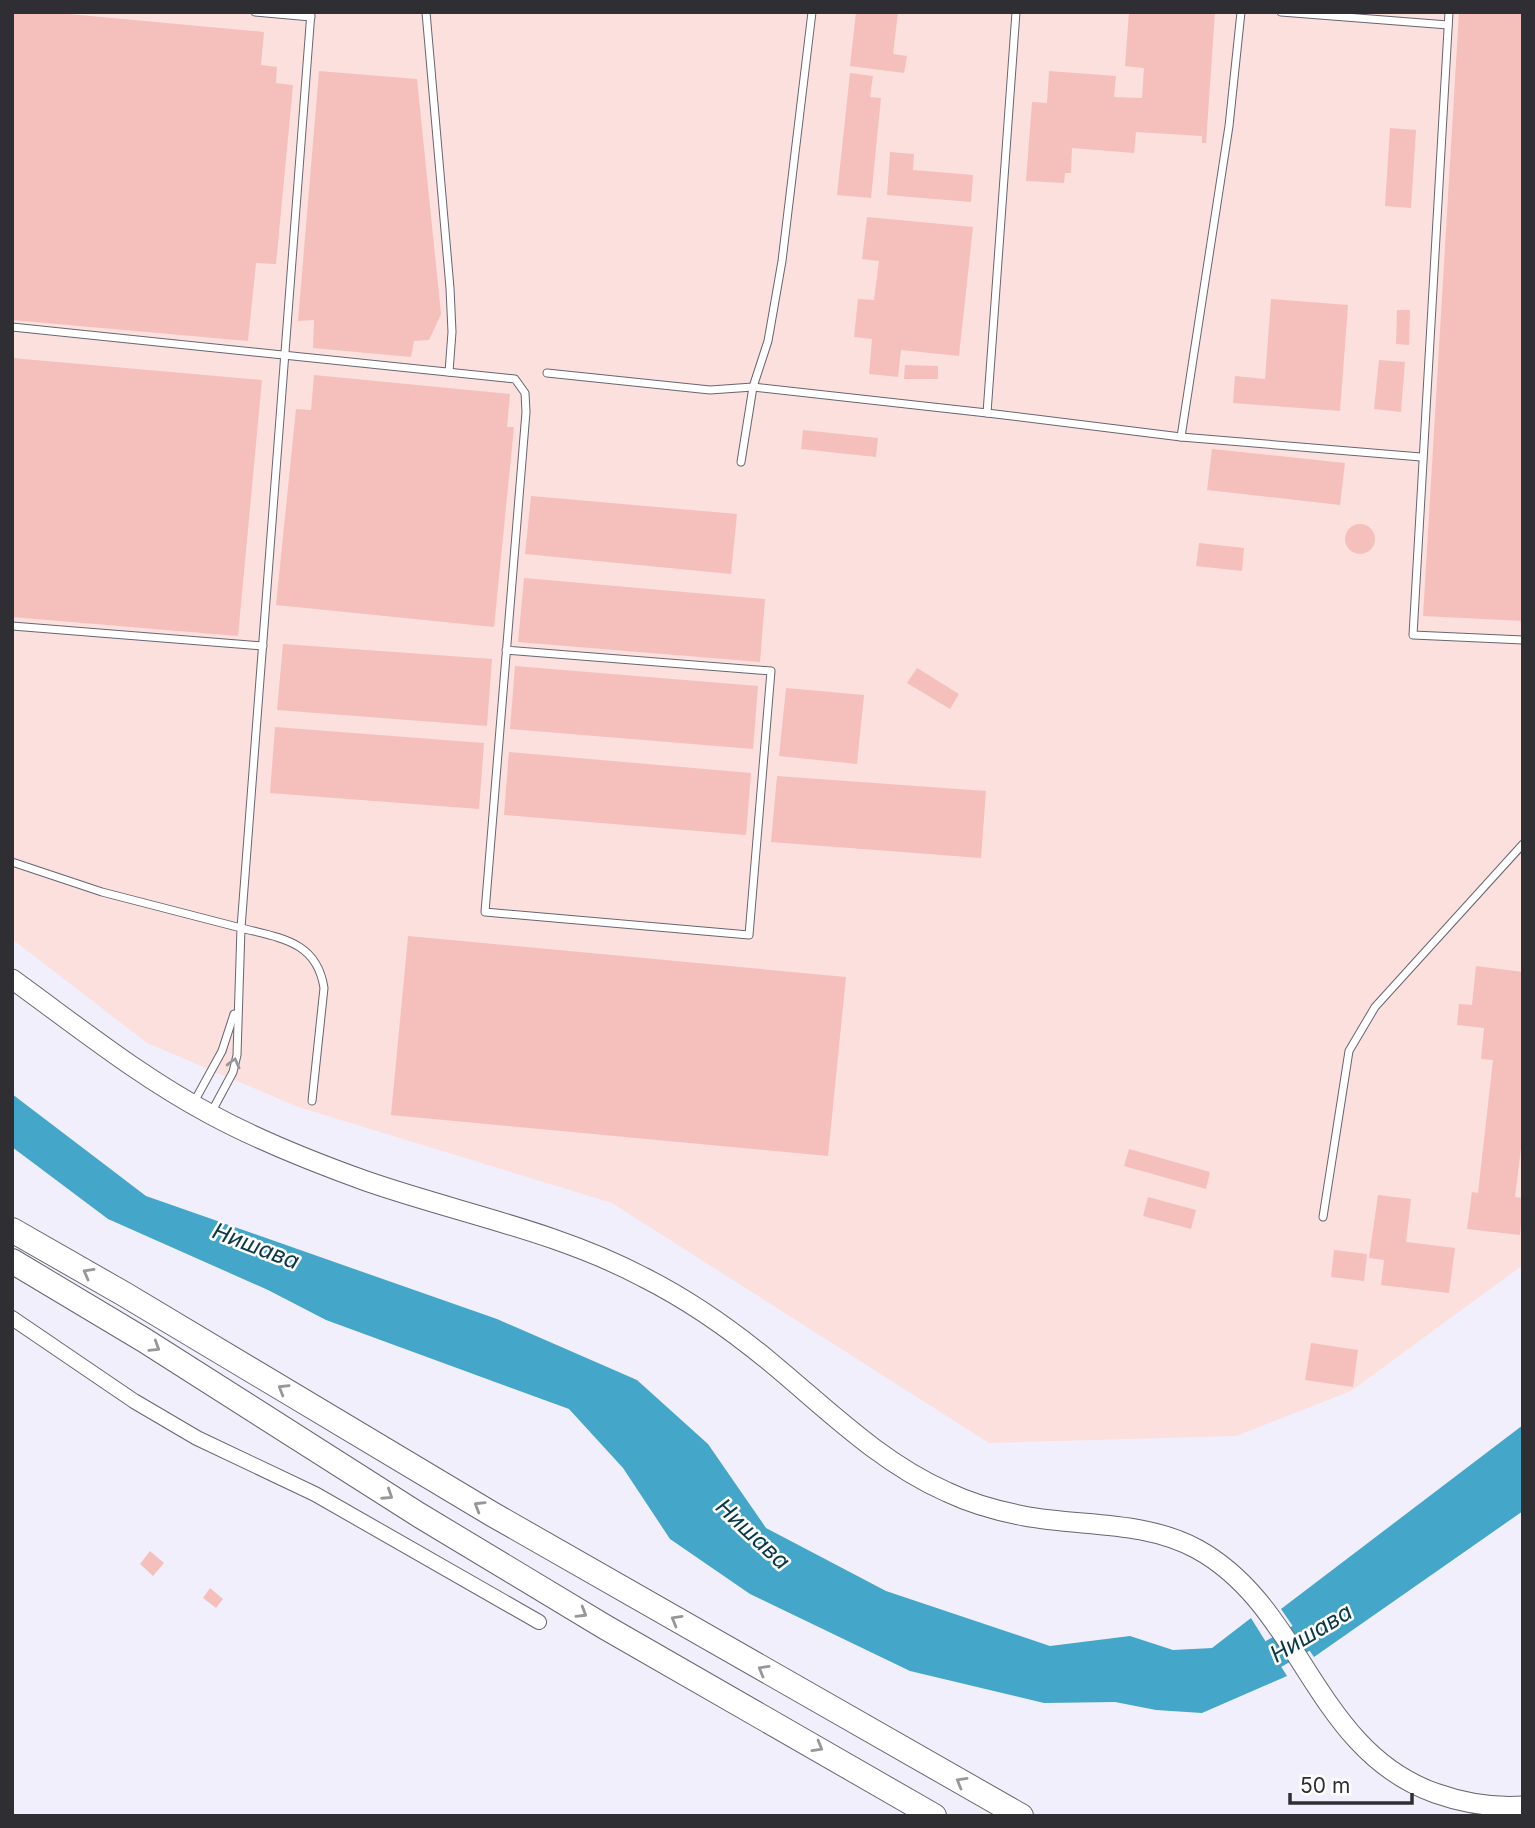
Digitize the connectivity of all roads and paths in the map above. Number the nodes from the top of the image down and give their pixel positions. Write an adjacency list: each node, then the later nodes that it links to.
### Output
1 (255, 12): 8 (lane)
2 (426, 12): 12 (lane)
3 (812, 12): 14 (lane)
4 (1016, 12): 15 (lane)
5 (1241, 12): 16 (lane)
6 (1281, 12): 9 (lane)
7 (1449, 12): 9 (lane)
8 (311, 15): 11 (lane)
9 (1448, 25): 17 (lane)
10 (12, 327): 11 (lane)
11 (284, 354): 12 (lane); 21 (lane)
12 (449, 372): 22 (lane)
13 (547, 373): 14 (lane)
14 (753, 387): 15 (lane); 18 (lane)
15 (987, 414): 16 (lane)
16 (1181, 437): 17 (lane)
17 (1421, 457): 20 (lane)
18 (741, 462)
19 (12, 626): 21 (lane)
20 (1523, 640)
21 (263, 646): 25 (lane)
22 (506, 650): 22 (lane)
23 (1523, 844): 31 (lane)
24 (12, 862): 25 (lane)
25 (241, 928): 27 (lane); 28 (lane)
26 (12, 979): 29 (main road)
27 (236, 1007): 29 (lane); 30 (lane, one-way to 27)
28 (312, 1101)
29 (192, 1104): 30 (main road)
30 (210, 1114): 36 (main road)
31 (1323, 1217)
32 (12, 1230): 38 (highway, one-way to 32)
33 (12, 1261): 37 (highway, one-way to 37)
34 (12, 1318): 35 (street)
35 (539, 1622)
36 (1523, 1806)
37 (934, 1816)
38 (1021, 1816)

